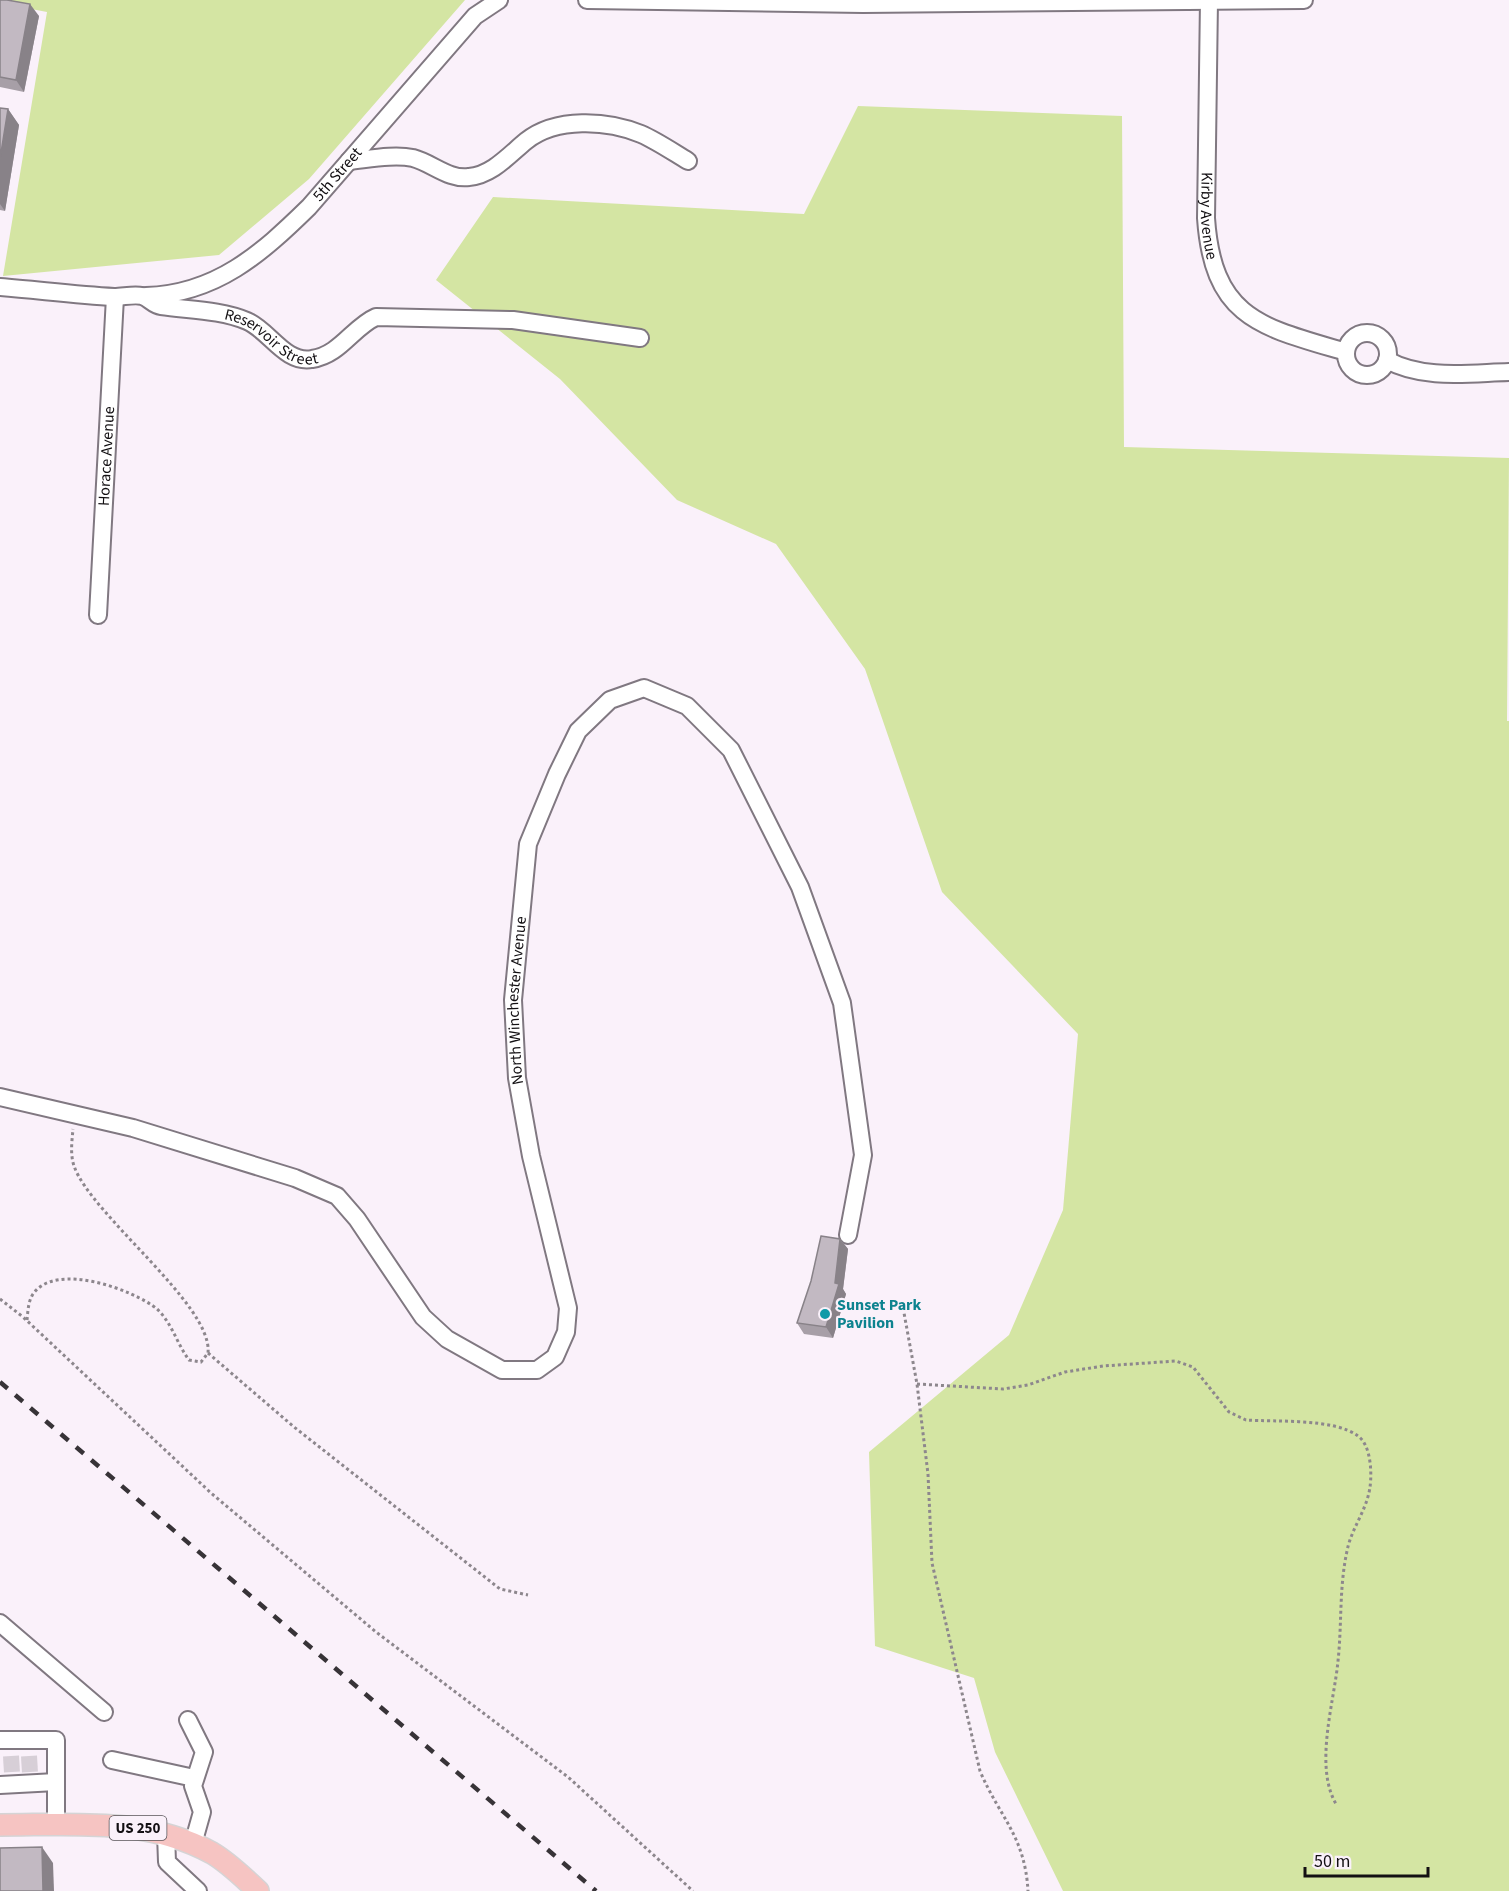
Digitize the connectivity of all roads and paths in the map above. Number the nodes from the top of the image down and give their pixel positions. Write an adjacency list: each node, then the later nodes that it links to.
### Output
1 (499, 0): 6 (street, 5th Street)
2 (586, 0): 5 (street)
3 (1304, 0): 4 (street)
4 (1209, 1): 5 (street); 12 (street, Kirby Avenue)
5 (863, 2)
6 (349, 161): 7 (street); 9 (street, 5th Street)
7 (688, 162)
8 (0, 287): 10 (street, Reservoir Street)
9 (143, 296): 10 (street, Reservoir Street); 11 (street, Reservoir Street)
10 (115, 297): 15 (street, Horace Avenue)
11 (640, 338)
12 (1346, 352): 13 (street); 13 (street)
13 (1387, 360): 14 (street)
14 (1509, 372)
15 (98, 615)
16 (0, 1097): 17 (street, North Winchester Avenue)
17 (74, 1114): 18 (street, North Winchester Avenue); 22 (path)
18 (848, 1235)
19 (0, 1299): 21 (path)
20 (902, 1302): 23 (path)
21 (27, 1320): 22 (path); 40 (path)
22 (208, 1353): 24 (path)
23 (917, 1384): 33 (path); 41 (path)
24 (528, 1595)
25 (0, 1623): 26 (street)
26 (104, 1712)
27 (188, 1720): 31 (street)
28 (112, 1760): 31 (street)
29 (8, 1763): 30 (street); 30 (street)
30 (30, 1763): 32 (street); 32 (street)
31 (194, 1778): 37 (street)
32 (56, 1782): 35 (street)
33 (1336, 1804)
34 (0, 1825): 35 (main road, US 250)
35 (56, 1825): 36 (main road, US 250)
36 (166, 1834): 37 (main road, US 250); 38 (street)
37 (193, 1844): 39 (main road, US 250)
38 (198, 1891)
39 (258, 1891)
40 (693, 1891)
41 (1028, 1891)

